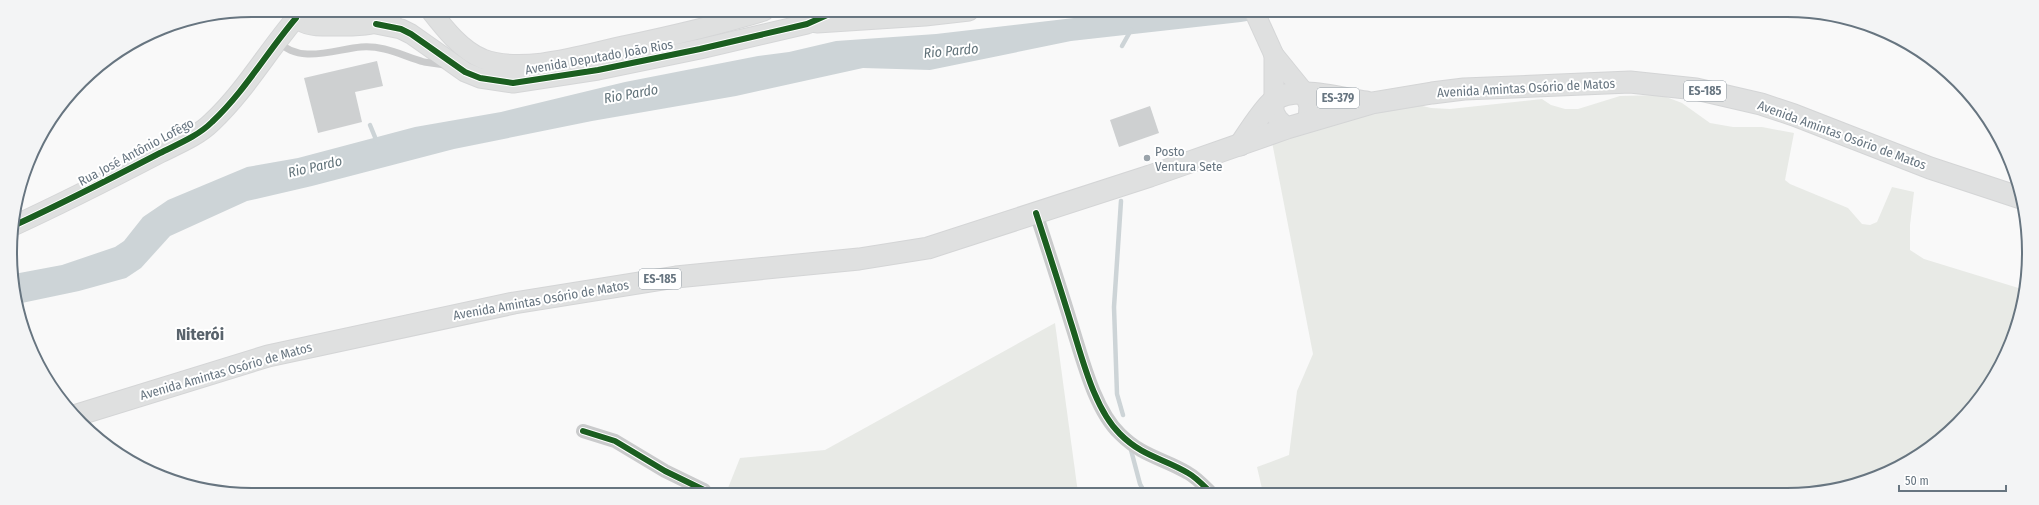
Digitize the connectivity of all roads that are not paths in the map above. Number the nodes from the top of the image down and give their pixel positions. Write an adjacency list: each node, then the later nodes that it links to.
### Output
1 (291, 17): 11 (street, Rua José Antônio Lofêgo)
2 (298, 17): 9 (street, Avenida Deputado João Rios)
3 (388, 17): 9 (street)
4 (439, 17): 5 (street, Avenida Deputado João Rios)
5 (744, 17)
6 (823, 17): 10 (street, Avenida Deputado João Rios)
7 (889, 17): 10 (street)
8 (1257, 17): 12 (street, ES-379)
9 (376, 24): 13 (street, Avenida Deputado João Rios)
10 (807, 24): 13 (street, Avenida Deputado João Rios)
11 (278, 39): 13 (lane); 22 (street, Rua José Antônio Lofêgo)
12 (1272, 52): 14 (street, ES-379); 15 (street, ES-379)
13 (455, 66)
14 (1304, 92): 15 (main road); 16 (main road, ES-379); 17 (street, ES-379)
15 (1273, 100): 18 (street, ES-379); 19 (main road)
16 (1372, 103): 17 (main road, ES-185); 20 (main road, Avenida Amintas Osório de Matos / ES-185)
17 (1308, 122): 18 (main road, ES-185)
18 (1287, 128): 19 (main road, ES-185)
19 (1240, 145): 21 (main road, Avenida Amintas Osório de Matos / ES-185)
20 (2015, 196)
21 (1036, 213): 23 (main road, Avenida Amintas Osório de Matos / ES-185); 26 (street)
22 (19, 224)
23 (81, 414)
24 (583, 431): 25 (street)
25 (700, 488)
26 (1205, 488)

